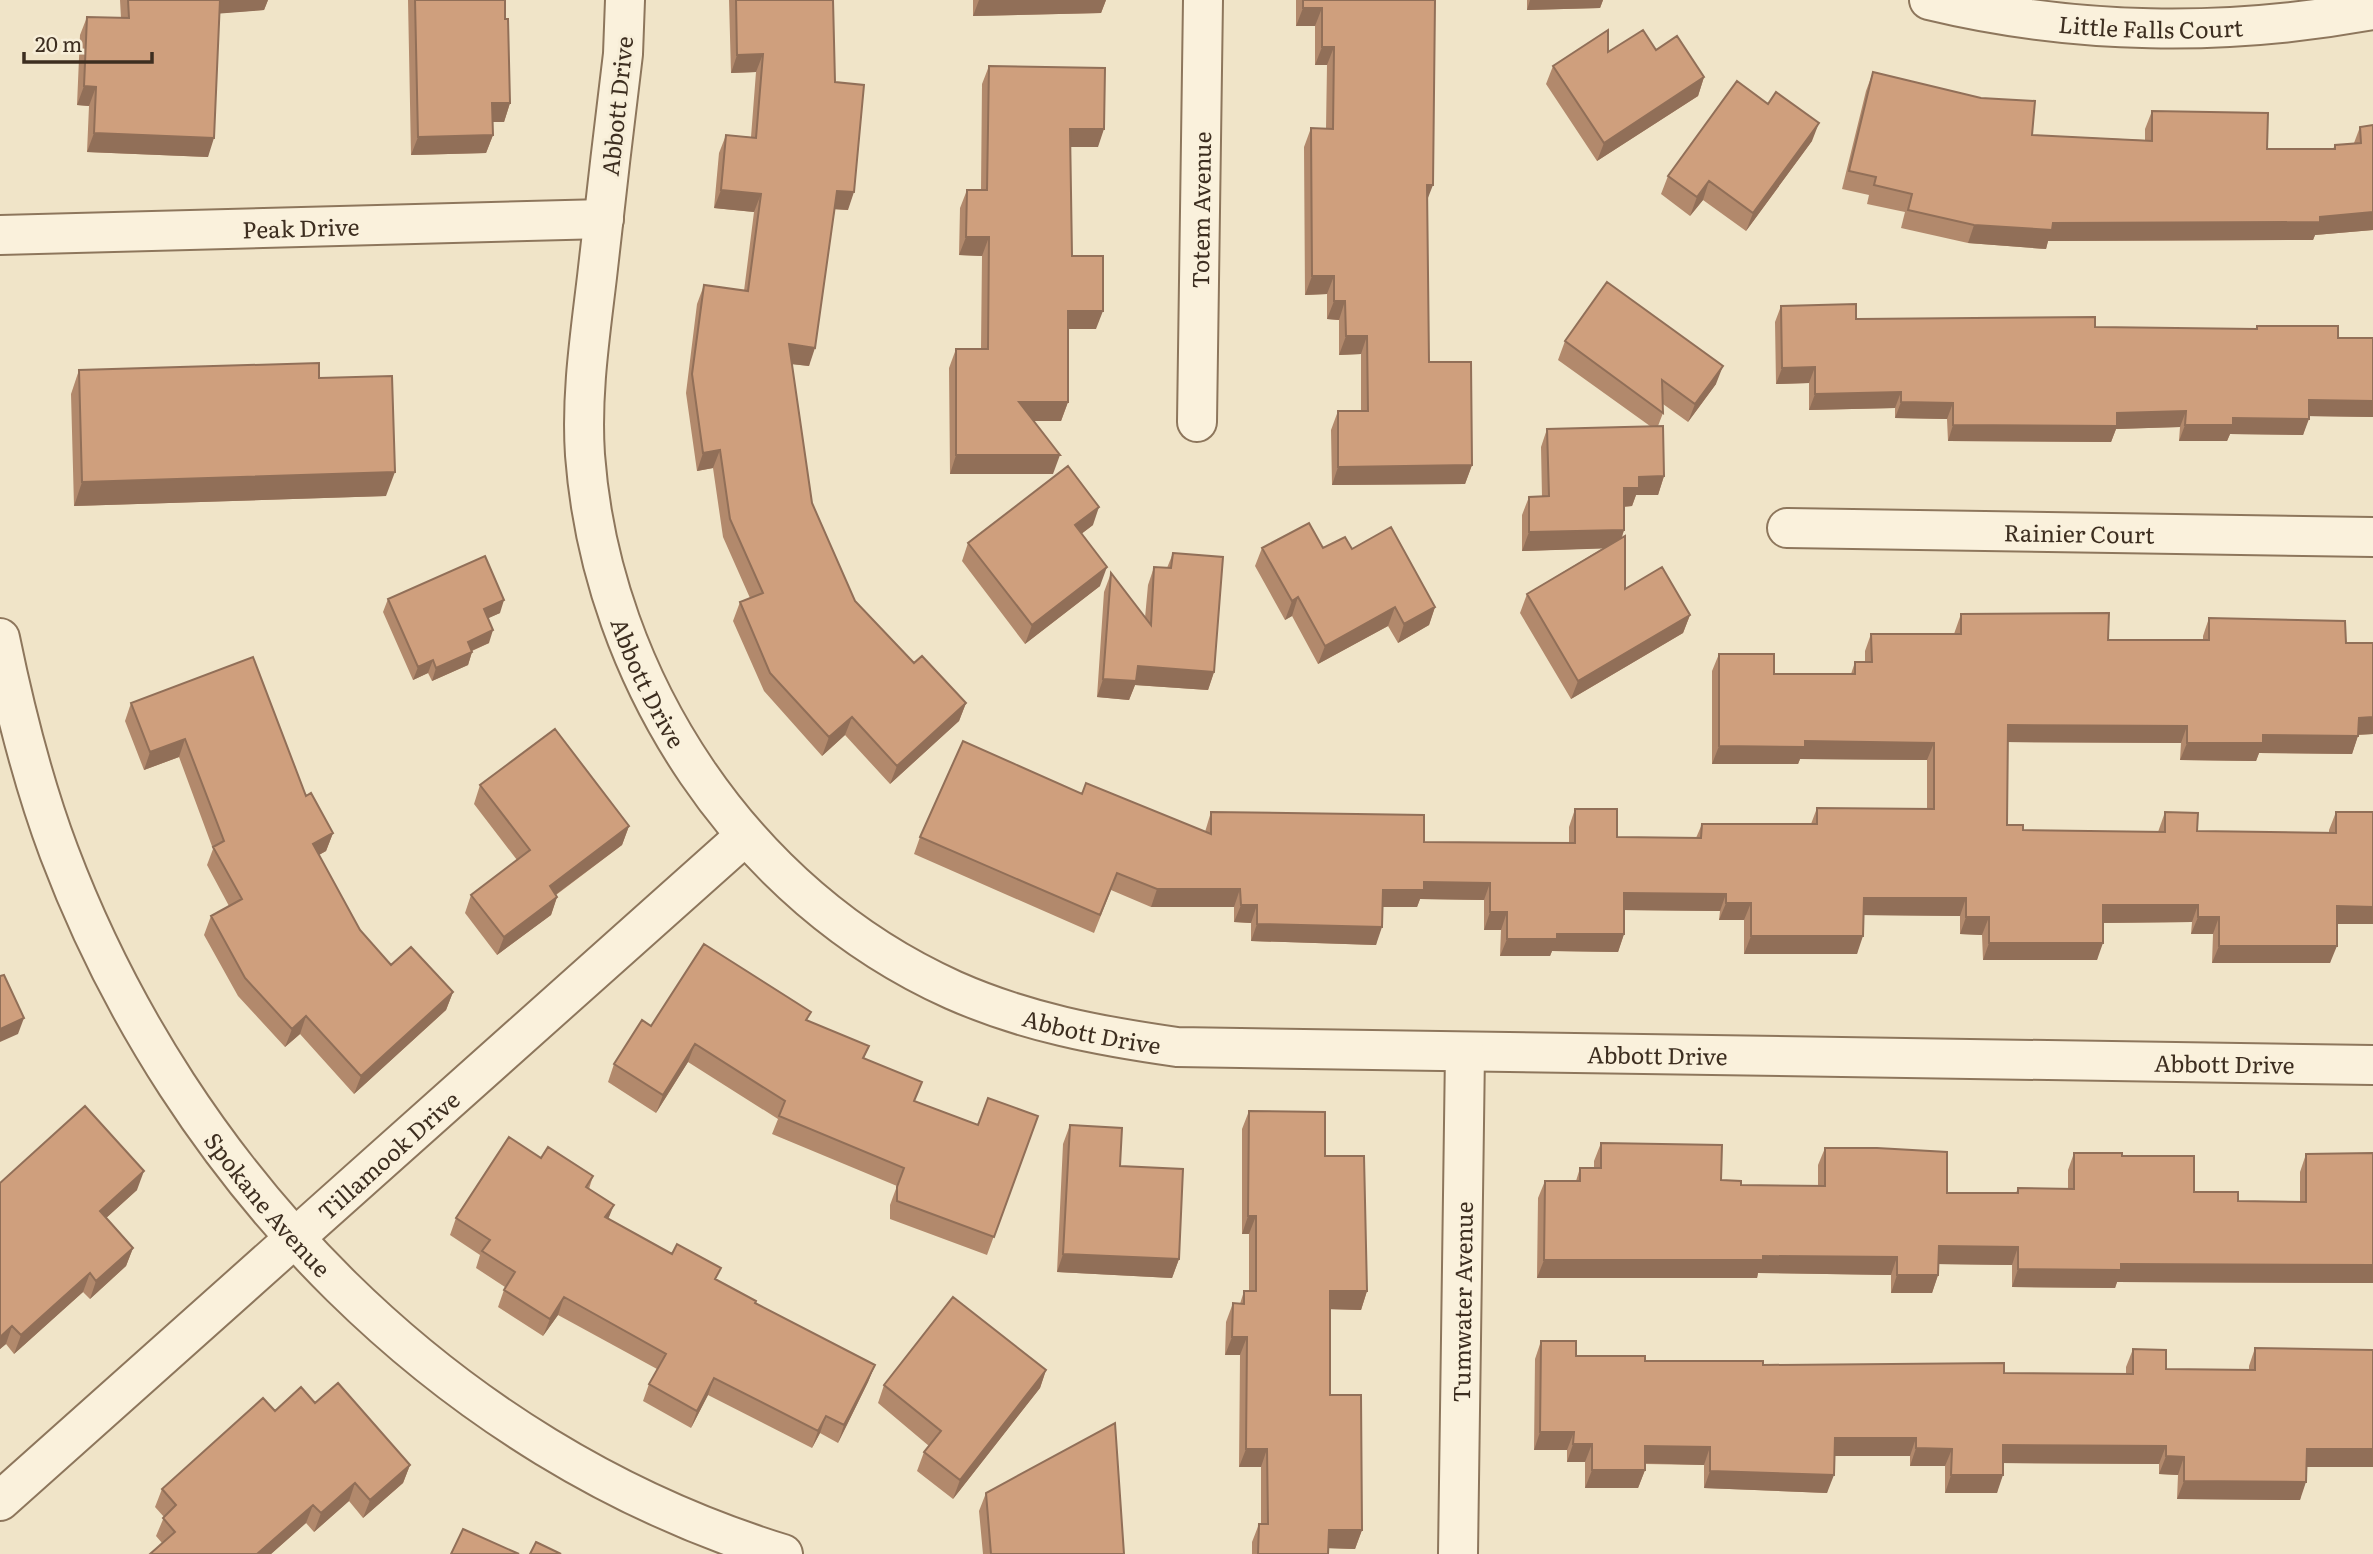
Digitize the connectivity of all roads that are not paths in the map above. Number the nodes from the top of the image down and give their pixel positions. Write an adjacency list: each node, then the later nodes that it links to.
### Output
1 (625, 0): 5 (street, Abbott Drive)
2 (1203, 0): 7 (street, Totem Avenue)
3 (1929, 0): 4 (street, Little Falls Court)
4 (2373, 10)
5 (604, 219): 6 (street, Peak Drive); 11 (street, Abbott Drive)
6 (0, 234)
7 (1197, 422)
8 (1787, 528): 9 (street, Rainier Court)
9 (2373, 537)
10 (0, 638): 14 (street, Spokane Avenue)
11 (745, 836): 12 (street, Abbott Drive); 14 (street, Tillamook Drive)
12 (1465, 1052): 13 (street, Abbott Drive); 17 (street, Tumwater Avenue)
13 (2373, 1065)
14 (293, 1238): 15 (street, Tillamook Drive); 16 (street, Spokane Avenue)
15 (0, 1501)
16 (783, 1554)
17 (1458, 1554)

